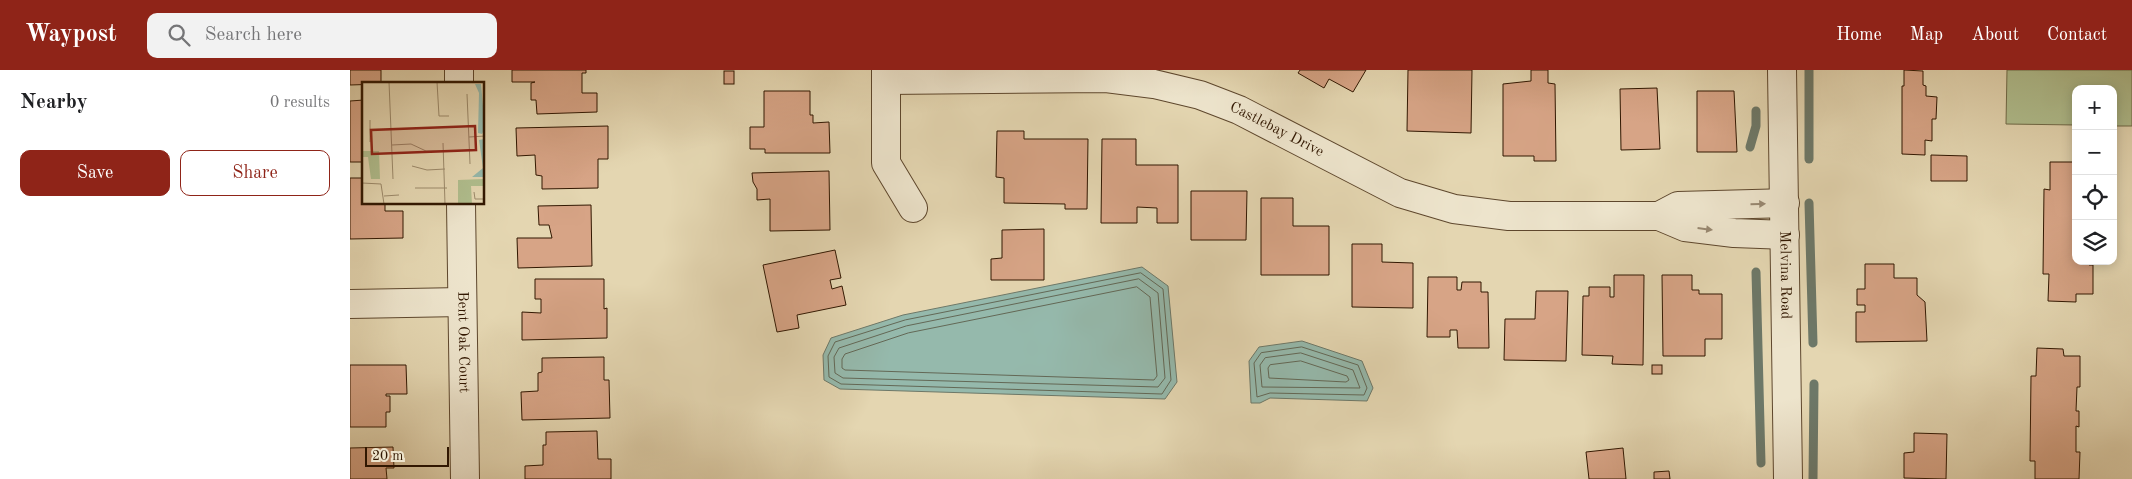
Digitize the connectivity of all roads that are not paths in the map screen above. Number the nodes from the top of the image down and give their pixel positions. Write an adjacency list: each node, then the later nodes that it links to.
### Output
1 (1782, 70): 3 (street, Melvina Road)
2 (886, 75): 5 (street); 6 (street, Castlebay Drive)
3 (1785, 203): 6 (street, Castlebay Drive, one-way to 3); 7 (street, Melvina Road)
4 (461, 205): 8 (street, Bent Oak Court)
5 (913, 208)
6 (1659, 216): 7 (street, Castlebay Drive, one-way to 7)
7 (1785, 235): 11 (street, Melvina Road)
8 (462, 302): 9 (street); 10 (street, Bent Oak Court)
9 (350, 304)
10 (465, 479)
11 (1788, 479)

